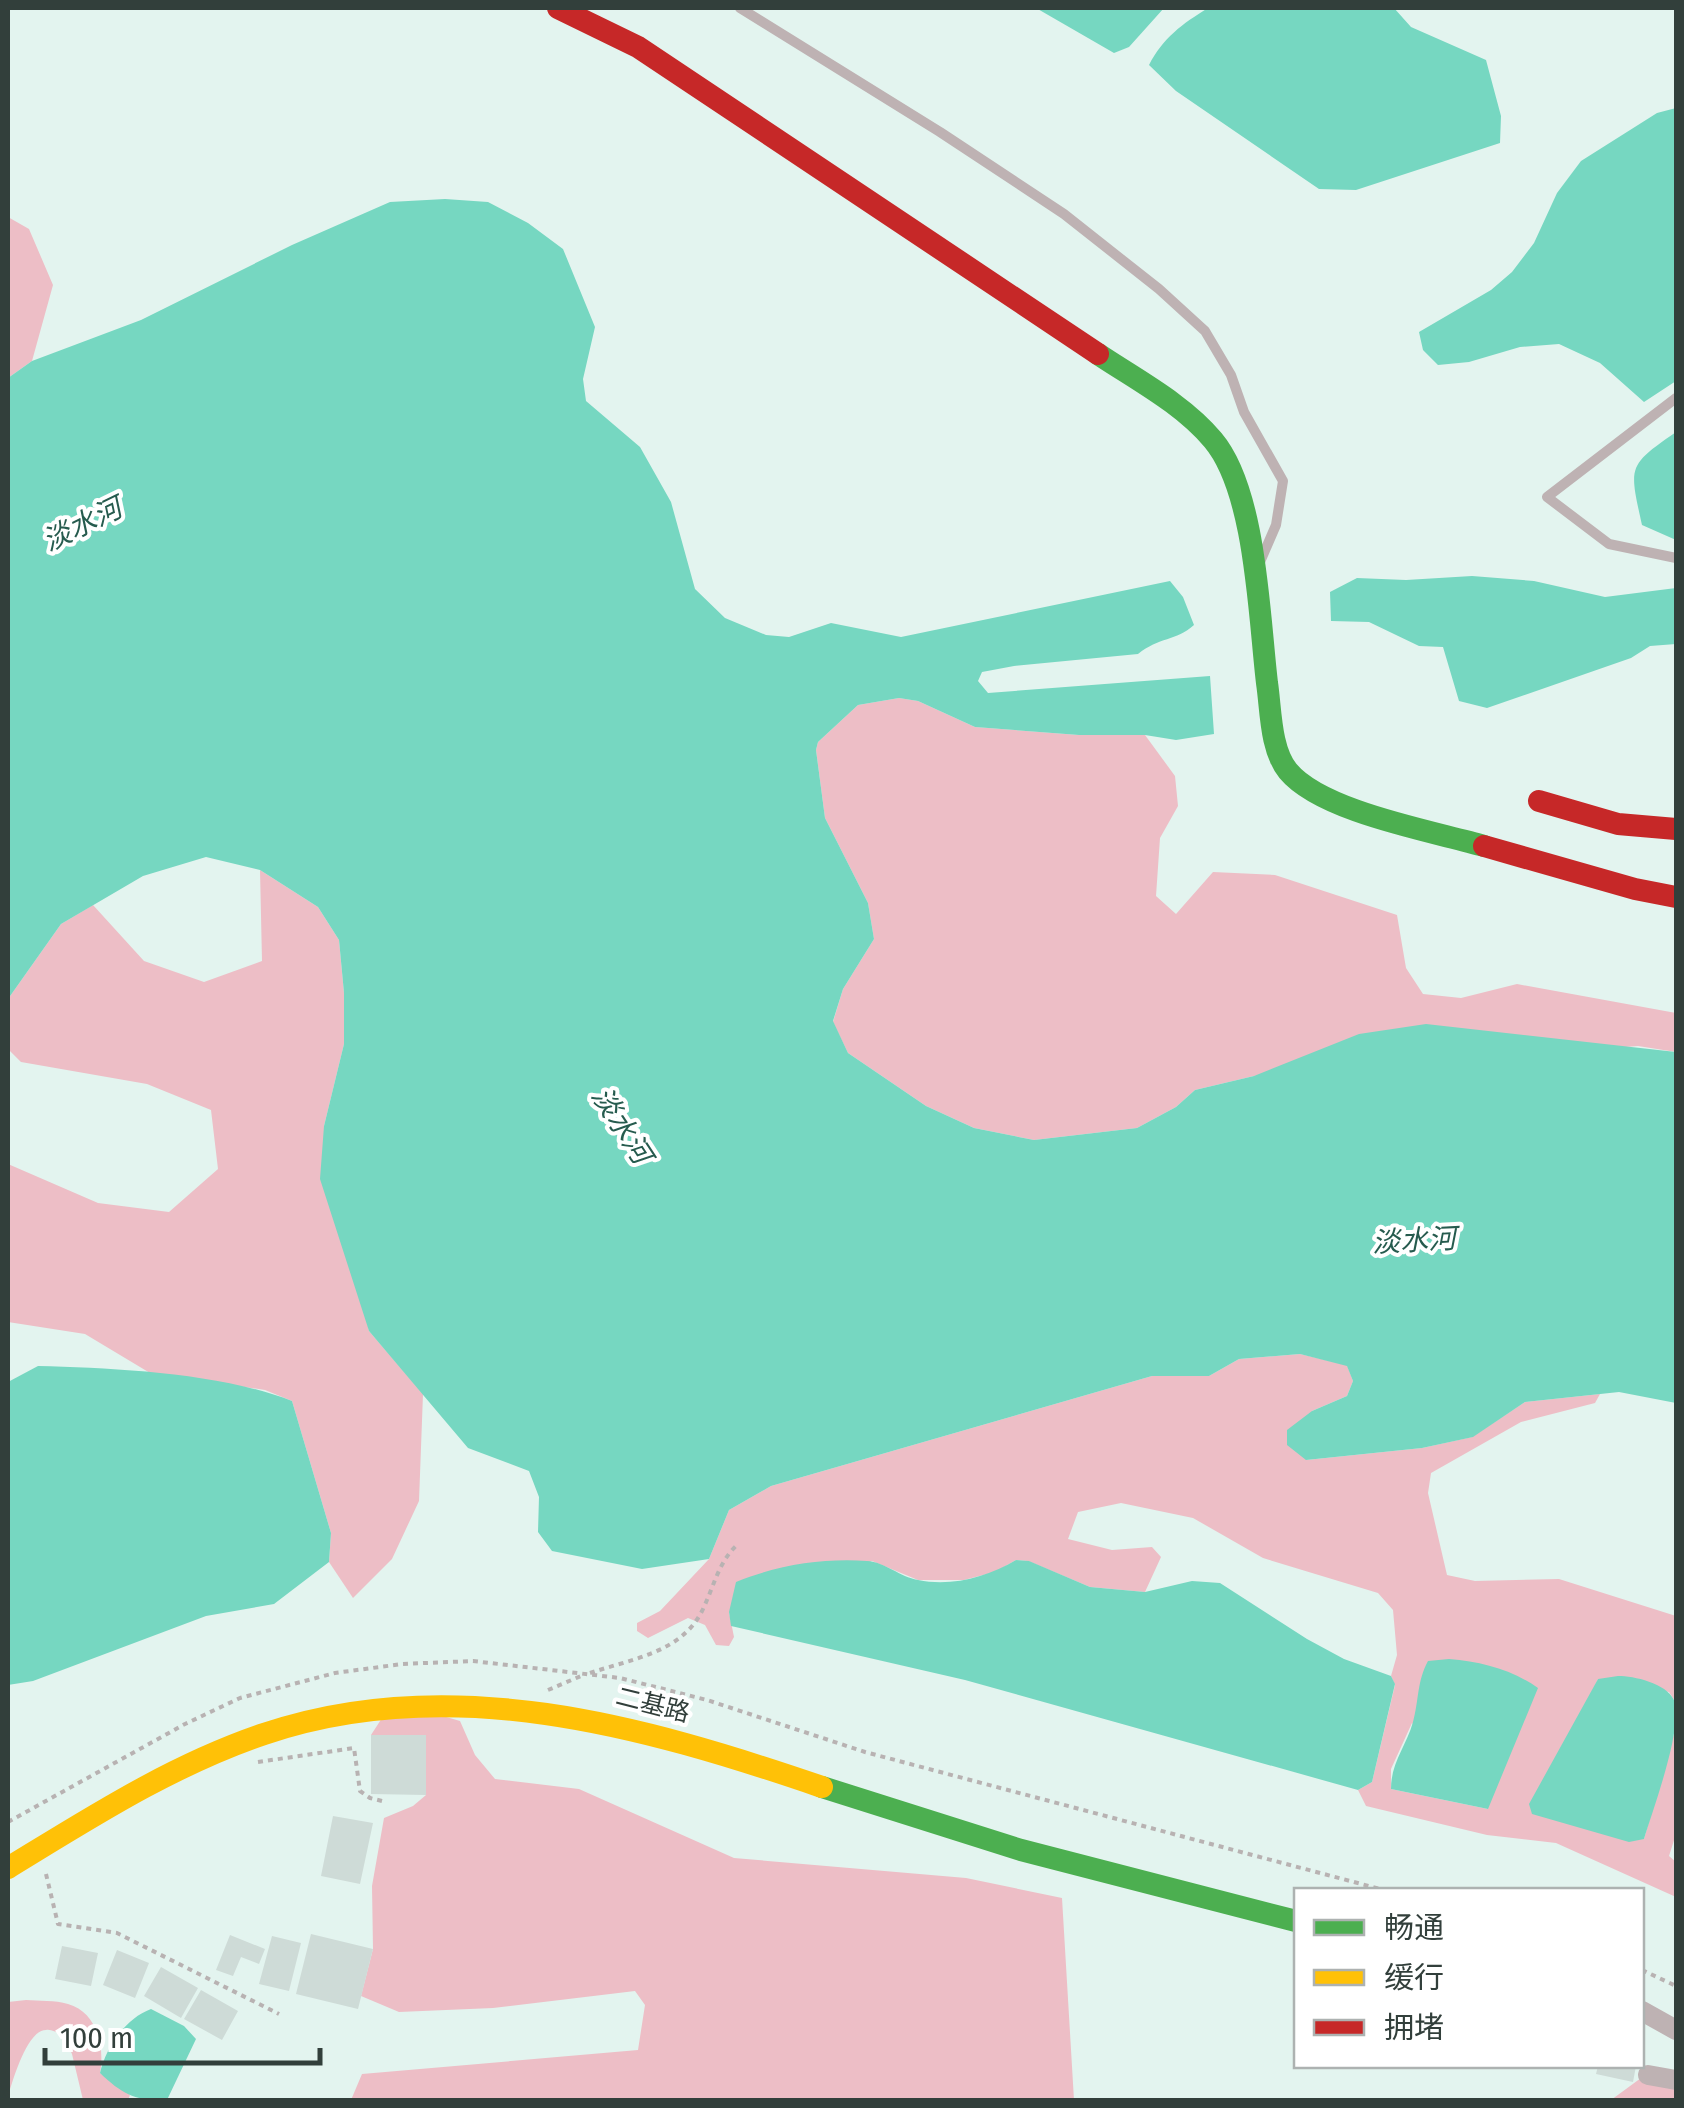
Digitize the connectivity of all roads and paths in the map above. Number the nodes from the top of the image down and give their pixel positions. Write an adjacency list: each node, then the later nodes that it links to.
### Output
1 (558, 8): 5 (street)
2 (740, 8): 5 (lane)
3 (1676, 398): 4 (lane)
4 (1676, 558)
5 (1254, 577): 8 (street)
6 (1539, 801): 7 (street)
7 (1676, 829)
8 (1676, 897)
9 (738, 1544): 10 (path)
10 (586, 1674)
11 (233, 1746): 12 (path); 13 (street, 二基路); 15 (street, 二基路)
12 (382, 1801)
13 (38, 1850): 14 (street, 二基路); 19 (path)
14 (8, 1868)
15 (1294, 1920)
16 (1644, 1971): 17 (path)
17 (1676, 1986)
18 (1644, 2012): 20 (street)
19 (280, 2014)
20 (1676, 2030)
21 (1648, 2075): 22 (street)
22 (1676, 2080)

